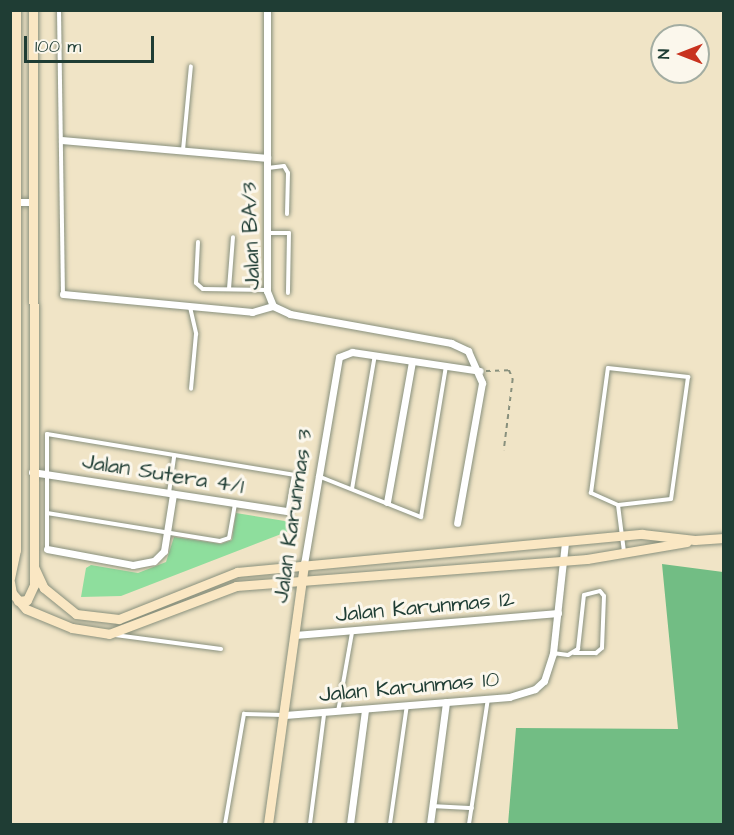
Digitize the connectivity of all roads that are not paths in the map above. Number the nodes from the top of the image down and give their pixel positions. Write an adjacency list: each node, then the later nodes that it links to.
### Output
1 (16, 10): 10 (street)
2 (33, 10): 11 (street)
3 (59, 10): 6 (lane)
4 (267, 10): 8 (street, Jalan BA/3)
5 (191, 66): 7 (lane)
6 (62, 140): 7 (street); 19 (lane)
7 (183, 151): 8 (street)
8 (267, 158): 9 (street, Jalan BA/3)
9 (267, 168): 12 (lane); 13 (street, Jalan BA/3)
10 (13, 202): 11 (street); 50 (street)
11 (33, 202): 28 (street)
12 (287, 214)
13 (267, 233): 17 (street, Jalan BA/3); 18 (lane)
14 (233, 237): 16 (lane)
15 (198, 242): 16 (lane)
16 (229, 289): 17 (lane)
17 (267, 291): 21 (street, Jalan BA/3)
18 (288, 293)
19 (63, 294): 20 (street)
20 (190, 306): 21 (street); 26 (lane)
21 (273, 306): 25 (street, Jalan BA/3)
22 (375, 355): 23 (street, Jalan Karunmas 3); 30 (street, Jalan Karunmas 3); 31 (lane)
23 (412, 361): 24 (street, Jalan Karunmas 3); 33 (street)
24 (446, 366): 25 (street, Jalan Karunmas 3); 33 (lane)
25 (480, 371): 38 (street)
26 (191, 389)
27 (174, 456): 29 (lane); 32 (lane); 36 (lane)
28 (32, 472): 29 (street, Jalan Sutera 4/1); 48 (street)
29 (47, 475): 32 (street, Jalan Sutera 4/1); 37 (lane)
30 (317, 476): 31 (lane); 47 (street, Jalan Karunmas 3)
31 (352, 489): 33 (lane)
32 (171, 493): 34 (street, Jalan Sutera 4/1); 39 (street)
33 (387, 502)
34 (235, 503): 36 (street, Jalan Sutera 4/1); 39 (lane)
35 (618, 505): 35 (lane); 40 (lane)
36 (288, 511)
37 (47, 513): 39 (lane); 44 (lane)
38 (457, 523)
39 (168, 533): 44 (street)
40 (623, 536): 42 (street); 43 (street); 45 (lane)
41 (723, 538): 42 (street)
42 (695, 540): 45 (street)
43 (565, 543): 46 (street); 47 (street)
44 (47, 549)
45 (625, 555): 46 (street)
46 (565, 561): 49 (street); 52 (street)
47 (304, 564): 49 (street, Jalan Karunmas 3); 53 (street)
48 (34, 567): 51 (street); 53 (street)
49 (302, 579): 55 (street); 56 (street, Jalan Karunmas 3)
50 (10, 580): 51 (street)
51 (18, 601): 55 (street)
52 (558, 613): 54 (street, Jalan Karunmas 12); 58 (street)
53 (93, 618): 55 (street)
54 (352, 633): 56 (street, Jalan Karunmas 12); 64 (lane)
55 (109, 634): 57 (lane)
56 (295, 635): 66 (street, Jalan Karunmas 3)
57 (221, 648)
58 (553, 653): 59 (lane); 60 (street, Jalan Karunmas 10)
59 (574, 653): 59 (lane)
60 (488, 699): 61 (street, Jalan Karunmas 10); 68 (lane)
61 (446, 702): 62 (street, Jalan Karunmas 10); 67 (street)
62 (407, 705): 63 (street, Jalan Karunmas 10); 73 (lane)
63 (365, 710): 64 (street, Jalan Karunmas 10); 72 (street)
64 (338, 712): 65 (street, Jalan Karunmas 10)
65 (324, 714): 66 (street, Jalan Karunmas 10); 71 (lane)
66 (285, 715): 69 (lane); 70 (street, Jalan Karunmas 3)
67 (432, 806): 68 (lane); 74 (street)
68 (472, 808): 75 (lane)
69 (225, 825)
70 (268, 825)
71 (310, 825)
72 (350, 825)
73 (390, 825)
74 (430, 825)
75 (469, 825)

